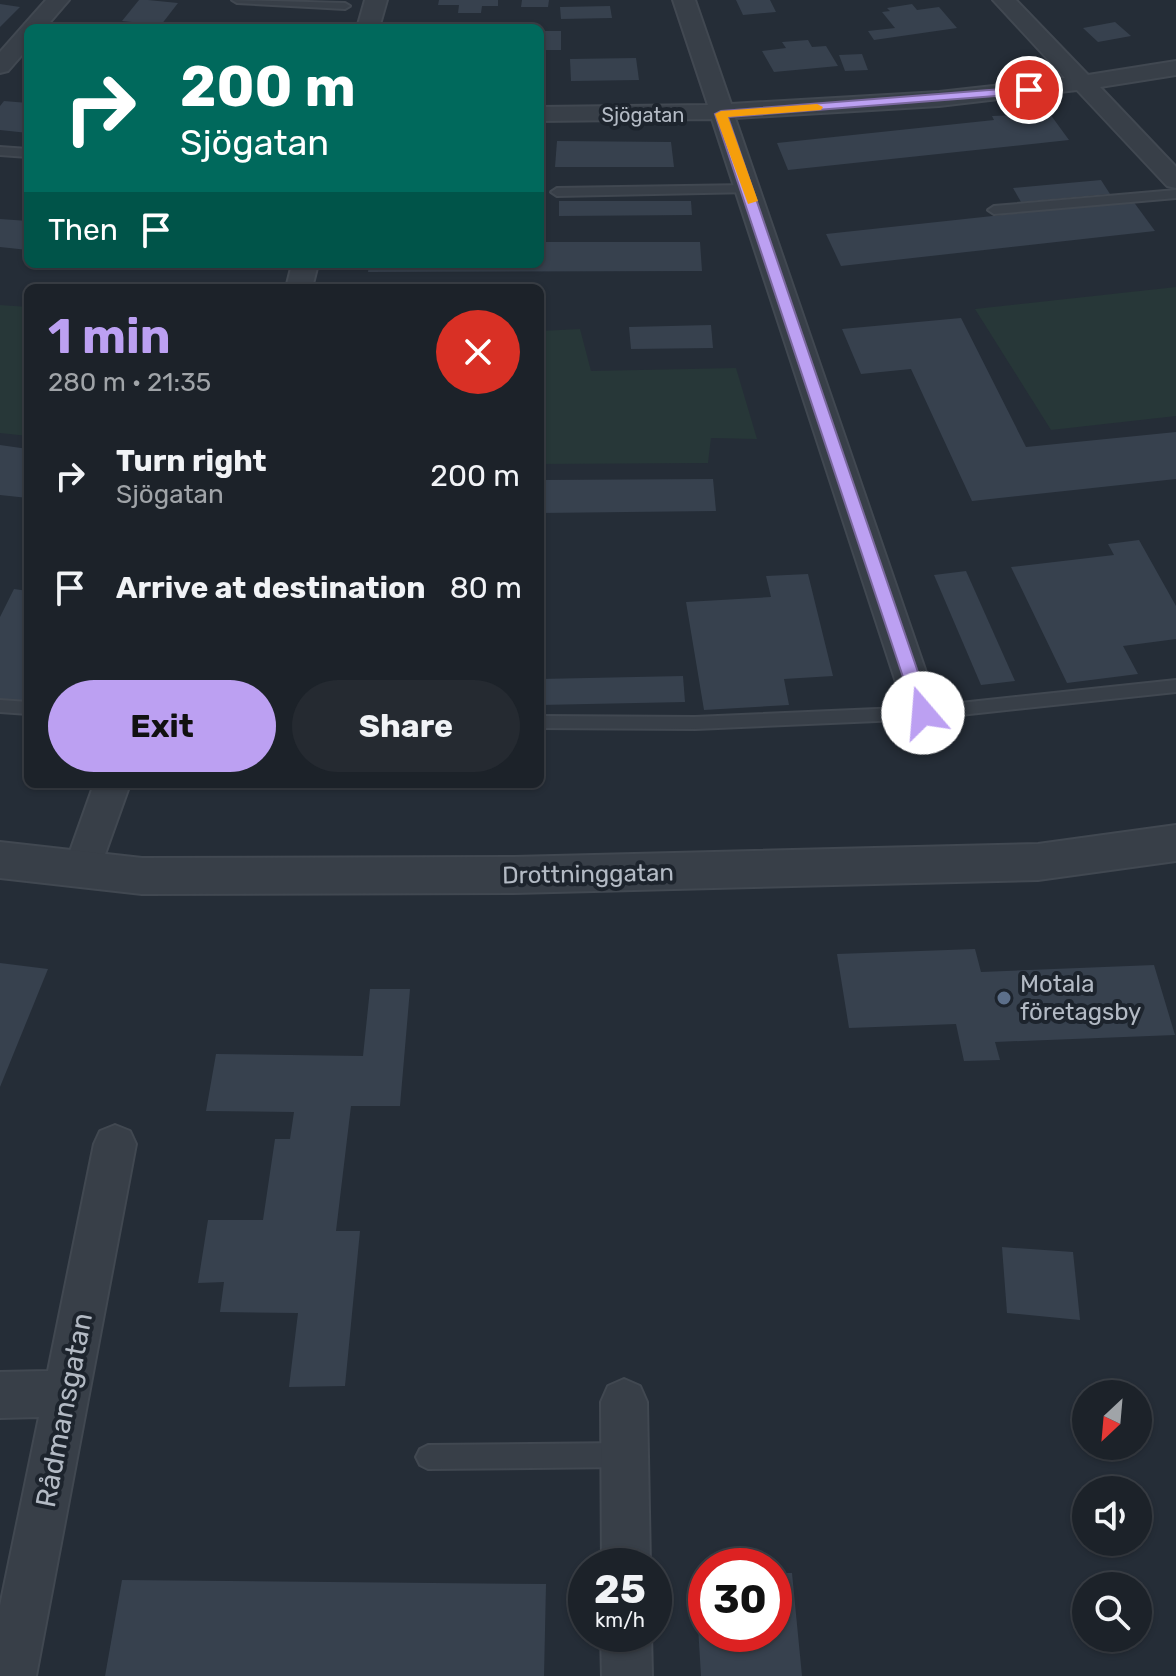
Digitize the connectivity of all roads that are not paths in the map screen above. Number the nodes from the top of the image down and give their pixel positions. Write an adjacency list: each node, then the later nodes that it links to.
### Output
1 (58, 0): 7 (street)
2 (237, 0): 6 (lane)
3 (376, 0): 8 (street)
4 (684, 0): 14 (street)
5 (1004, 0): 12 (street)
6 (345, 6)
7 (37, 24)
8 (369, 24)
9 (24, 39): 10 (street)
10 (0, 66)
11 (1176, 68): 12 (street, Sjögatan)
12 (1083, 84): 14 (street, Sjögatan); 17 (street)
13 (544, 114): 14 (street, Sjögatan)
14 (721, 114): 18 (street)
15 (0, 151): 16 (lane)
16 (24, 153)
17 (1176, 181)
18 (748, 189): 19 (lane); 25 (street)
19 (557, 192)
20 (1176, 194): 21 (lane)
21 (994, 210)
22 (1176, 686): 25 (lane)
23 (0, 706): 24 (lane)
24 (24, 708)
25 (923, 713): 26 (lane)
26 (544, 722)
27 (111, 788): 30 (street)
28 (1176, 843): 30 (street, Drottninggatan)
29 (0, 860): 30 (street, Drottninggatan)
30 (81, 871)
31 (115, 1144): 32 (street, Rådmansgatan)
32 (67, 1394): 33 (street); 39 (street, Rådmansgatan)
33 (0, 1395)
34 (624, 1402): 35 (street)
35 (625, 1455): 36 (lane); 37 (street)
36 (428, 1457)
37 (626, 1548)
38 (626, 1652): 40 (street)
39 (11, 1676)
40 (627, 1676)

